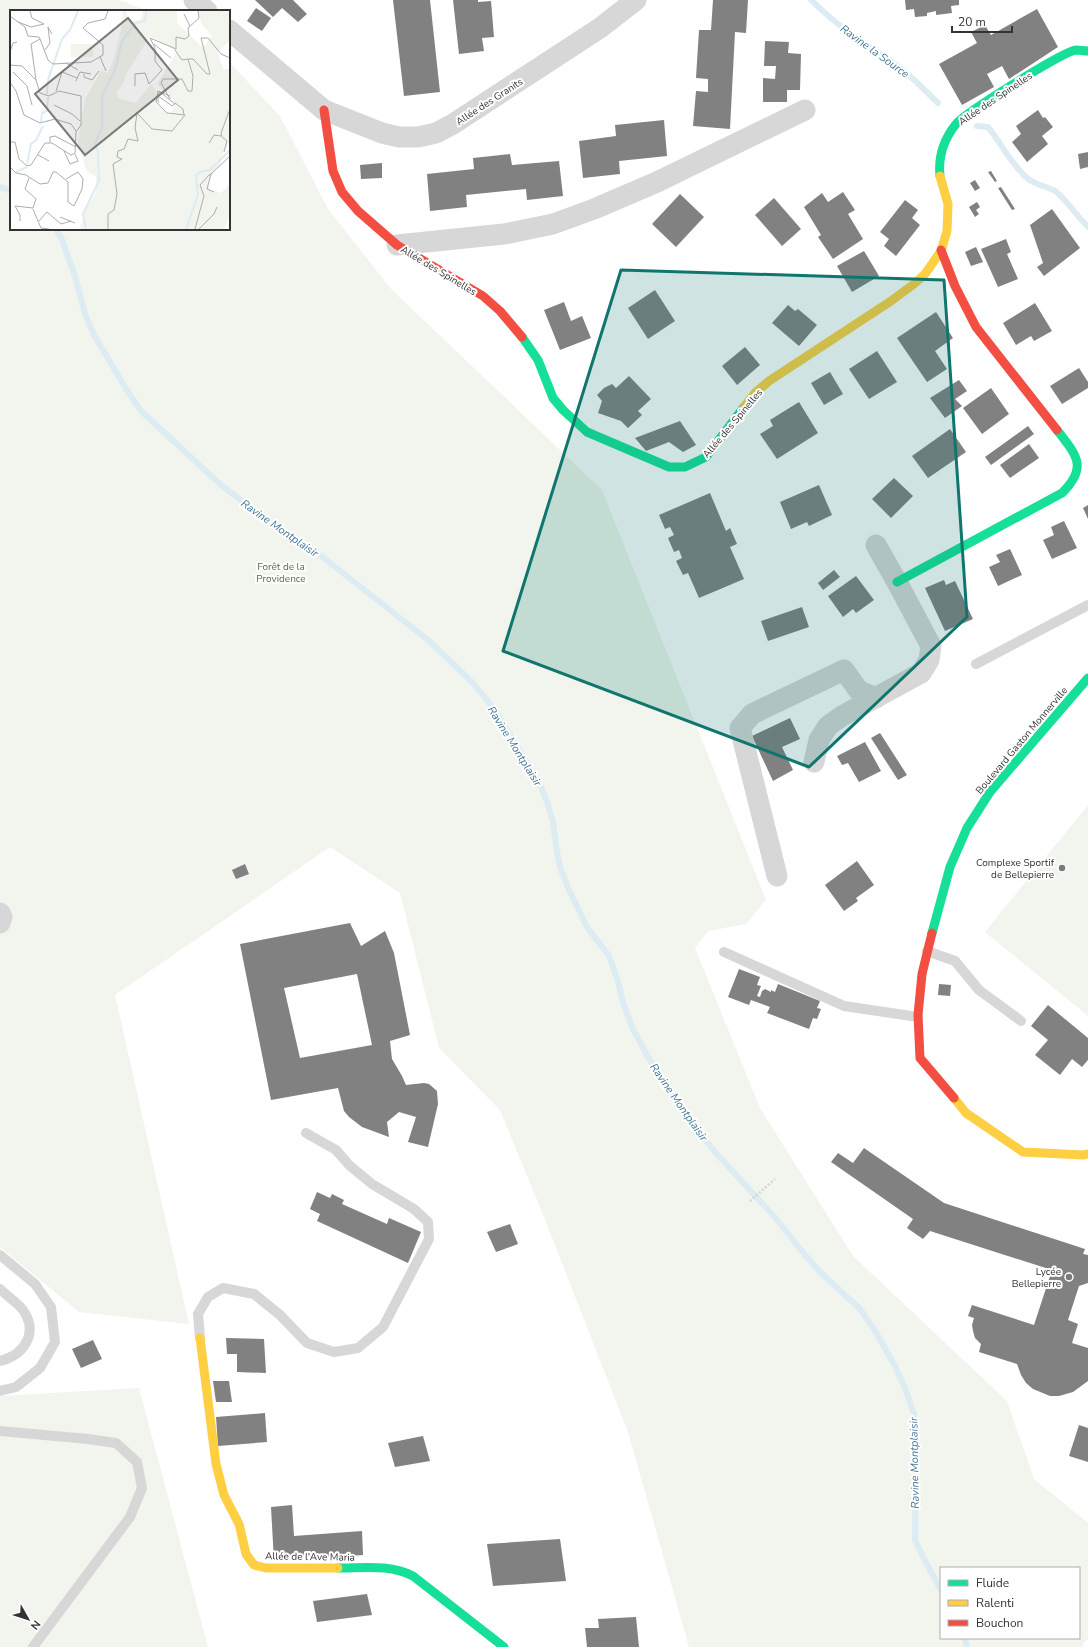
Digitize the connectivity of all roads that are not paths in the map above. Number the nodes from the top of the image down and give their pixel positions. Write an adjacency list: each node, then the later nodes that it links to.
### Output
1 (194, 0): 3 (street)
2 (636, 0): 6 (street, Allée des Granits)
3 (206, 10)
4 (230, 31): 6 (street)
5 (1088, 52): 9 (street, Allée des Spinelles)
6 (324, 110): 8 (street, Allée des Spinelles)
7 (805, 110): 8 (street)
8 (397, 245): 9 (street, Allée des Spinelles)
9 (941, 250): 11 (street)
10 (876, 545): 11 (street)
11 (897, 582): 15 (street)
12 (1088, 605): 13 (lane)
13 (976, 664)
14 (1088, 678): 20 (street, Boulevard Gaston Monnerville)
15 (876, 698): 16 (street); 17 (street)
16 (814, 762)
17 (777, 876)
18 (0, 912): 19 (street)
19 (0, 923)
20 (927, 951): 22 (street, Boulevard Gaston Monnerville); 23 (lane)
21 (724, 952): 22 (lane)
22 (918, 1017): 25 (street, Boulevard Gaston Monnerville)
23 (1021, 1021)
24 (306, 1133): 28 (lane)
25 (1088, 1154)
26 (0, 1256): 30 (lane)
27 (1, 1291): 29 (lane)
28 (200, 1338): 33 (street, Allée de l'Ave Maria)
29 (0, 1361)
30 (0, 1391)
31 (0, 1431): 32 (lane)
32 (33, 1647)
33 (504, 1647)

